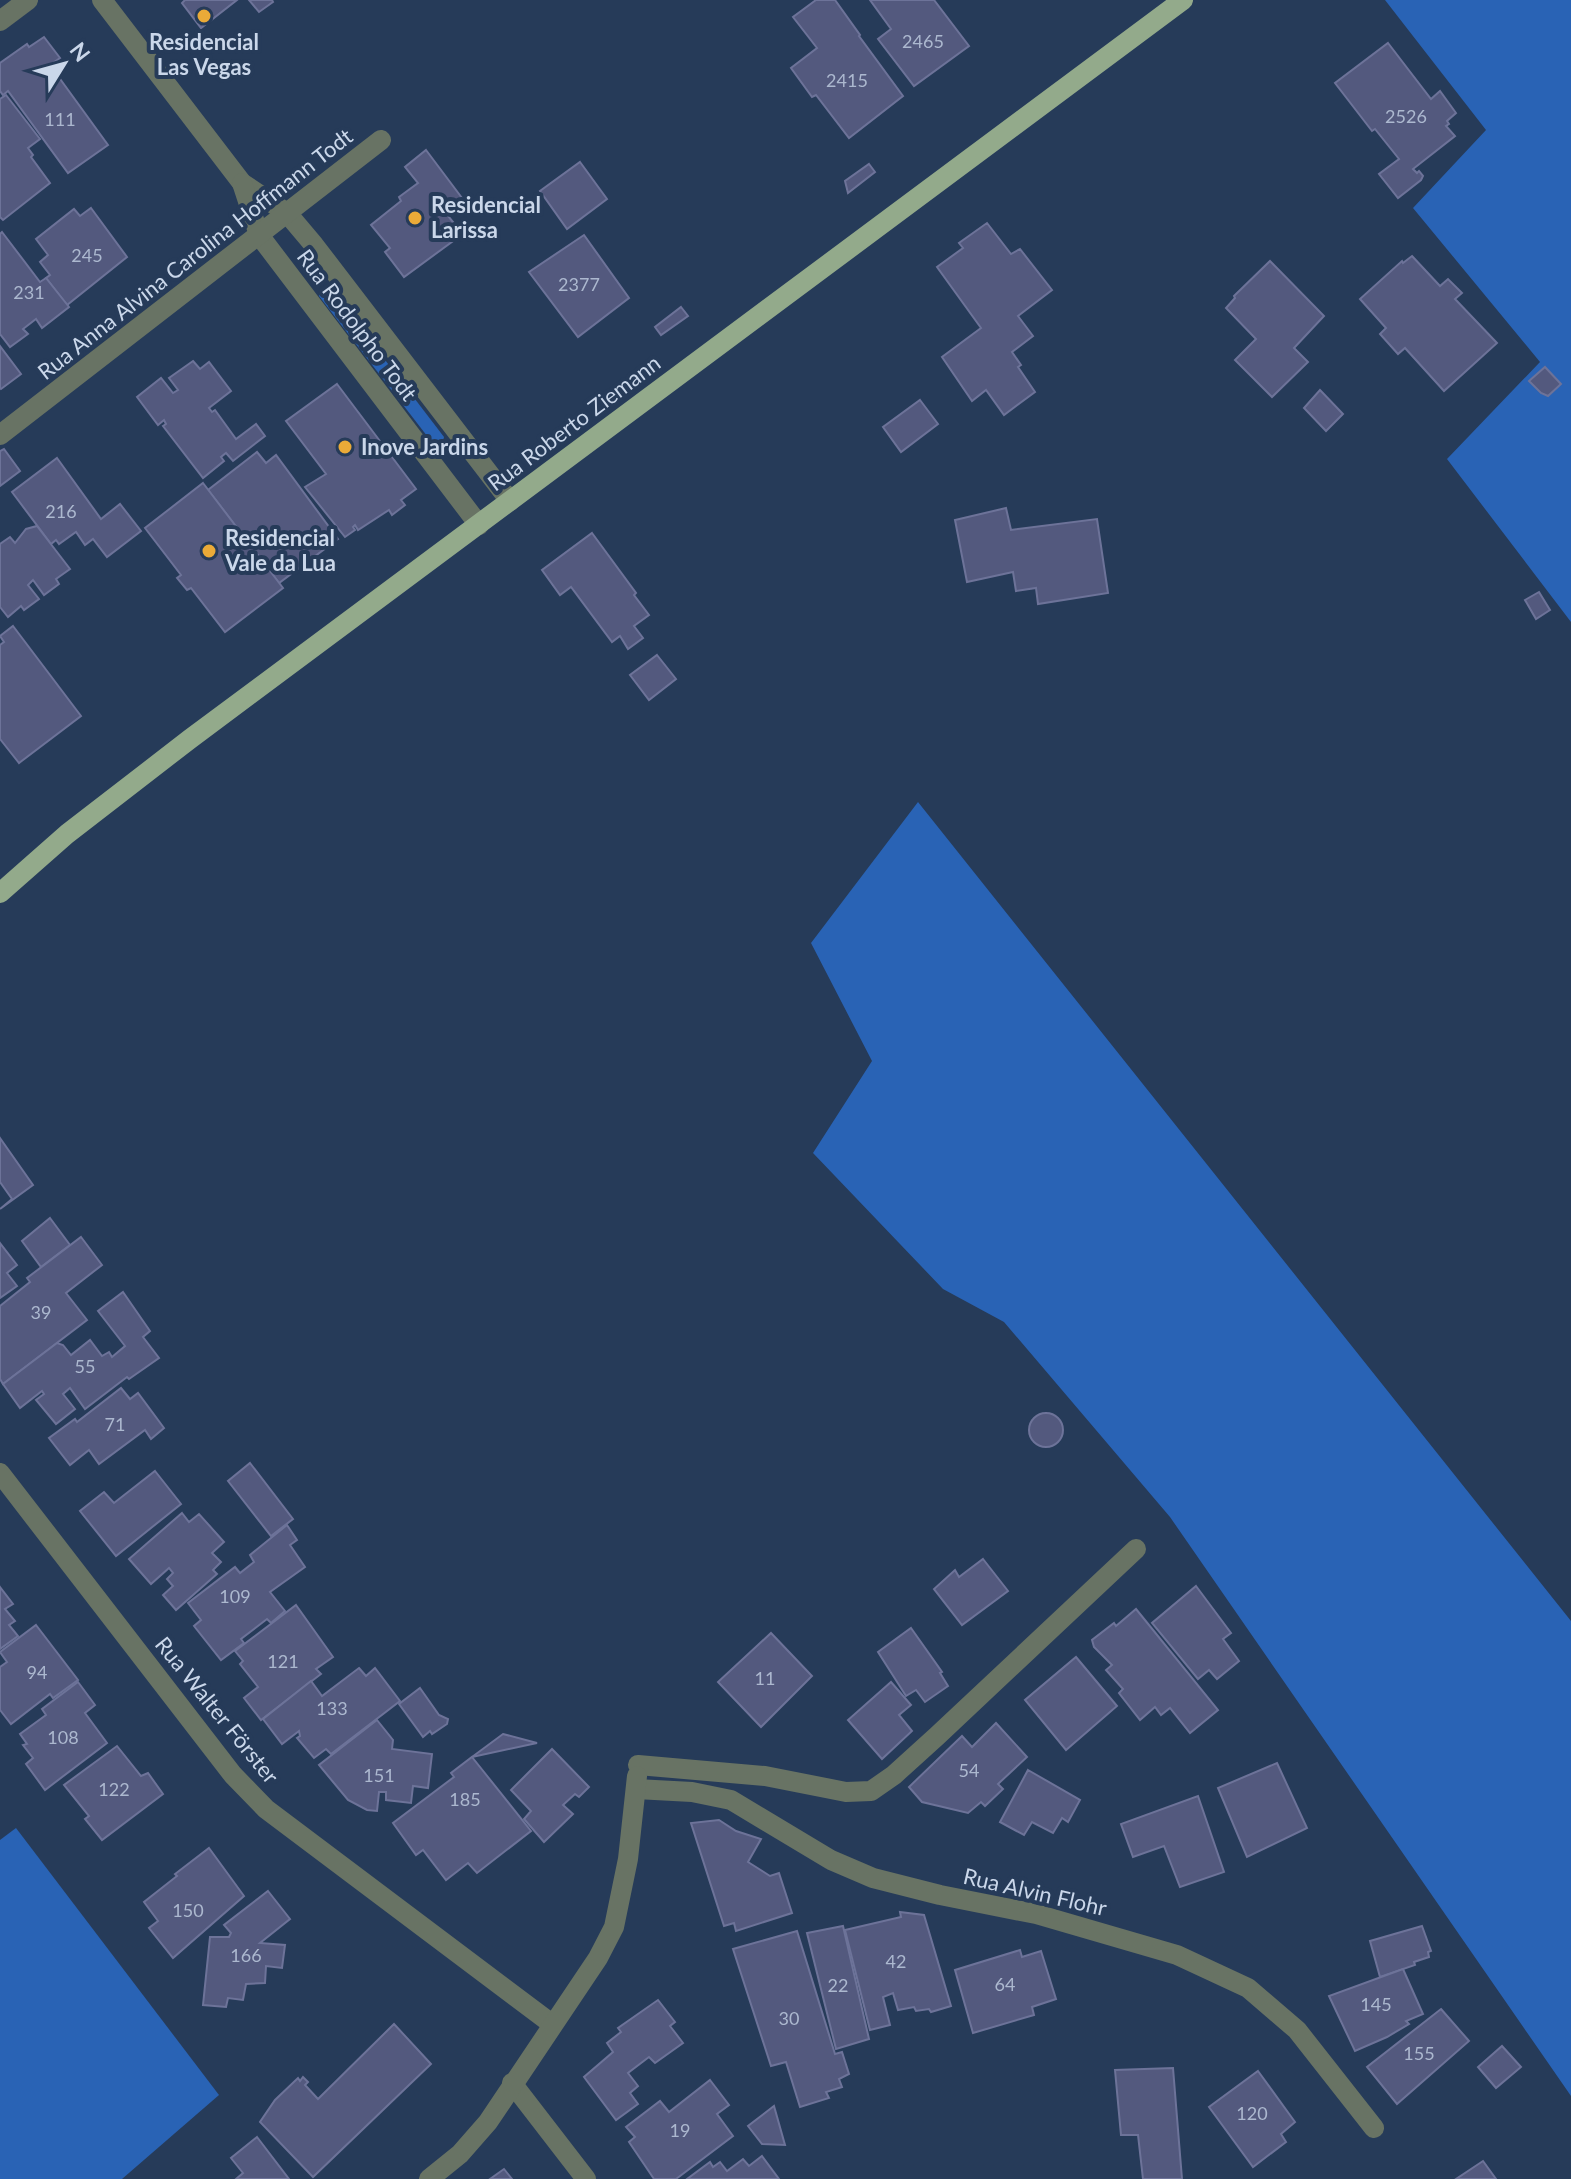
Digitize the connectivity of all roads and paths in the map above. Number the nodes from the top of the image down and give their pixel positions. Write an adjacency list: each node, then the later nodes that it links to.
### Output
1 (28, 0): 4 (street)
2 (102, 0): 6 (street, Rua Rodolpho Todt)
3 (1183, 0): 10 (main road, Rua Roberto Ziemann)
4 (0, 21)
5 (381, 140): 7 (street, Rua Anna Alvina Carolina Hoffmann Todt)
6 (242, 183): 7 (street, Rua Rodolpho Todt); 8 (street, Rua Rodolpho Todt)
7 (287, 213): 8 (street, Rua Anna Alvina Carolina Hoffmann Todt); 10 (street, Rua Rodolpho Todt)
8 (259, 235): 9 (street, Rua Anna Alvina Carolina Hoffmann Todt); 11 (street, Rua Rodolpho Todt)
9 (0, 435)
10 (510, 501): 11 (main road, Rua Roberto Ziemann)
11 (479, 525): 12 (main road, Rua Roberto Ziemann)
12 (0, 893)
13 (0, 1473): 16 (street, Rua Walter Förster)
14 (1136, 1549): 15 (street)
15 (636, 1789): 16 (street); 18 (street, Rua Alvin Flohr)
16 (552, 2024): 17 (street)
17 (512, 2083): 19 (street); 20 (street)
18 (1374, 2128)
19 (429, 2179)
20 (586, 2179)

